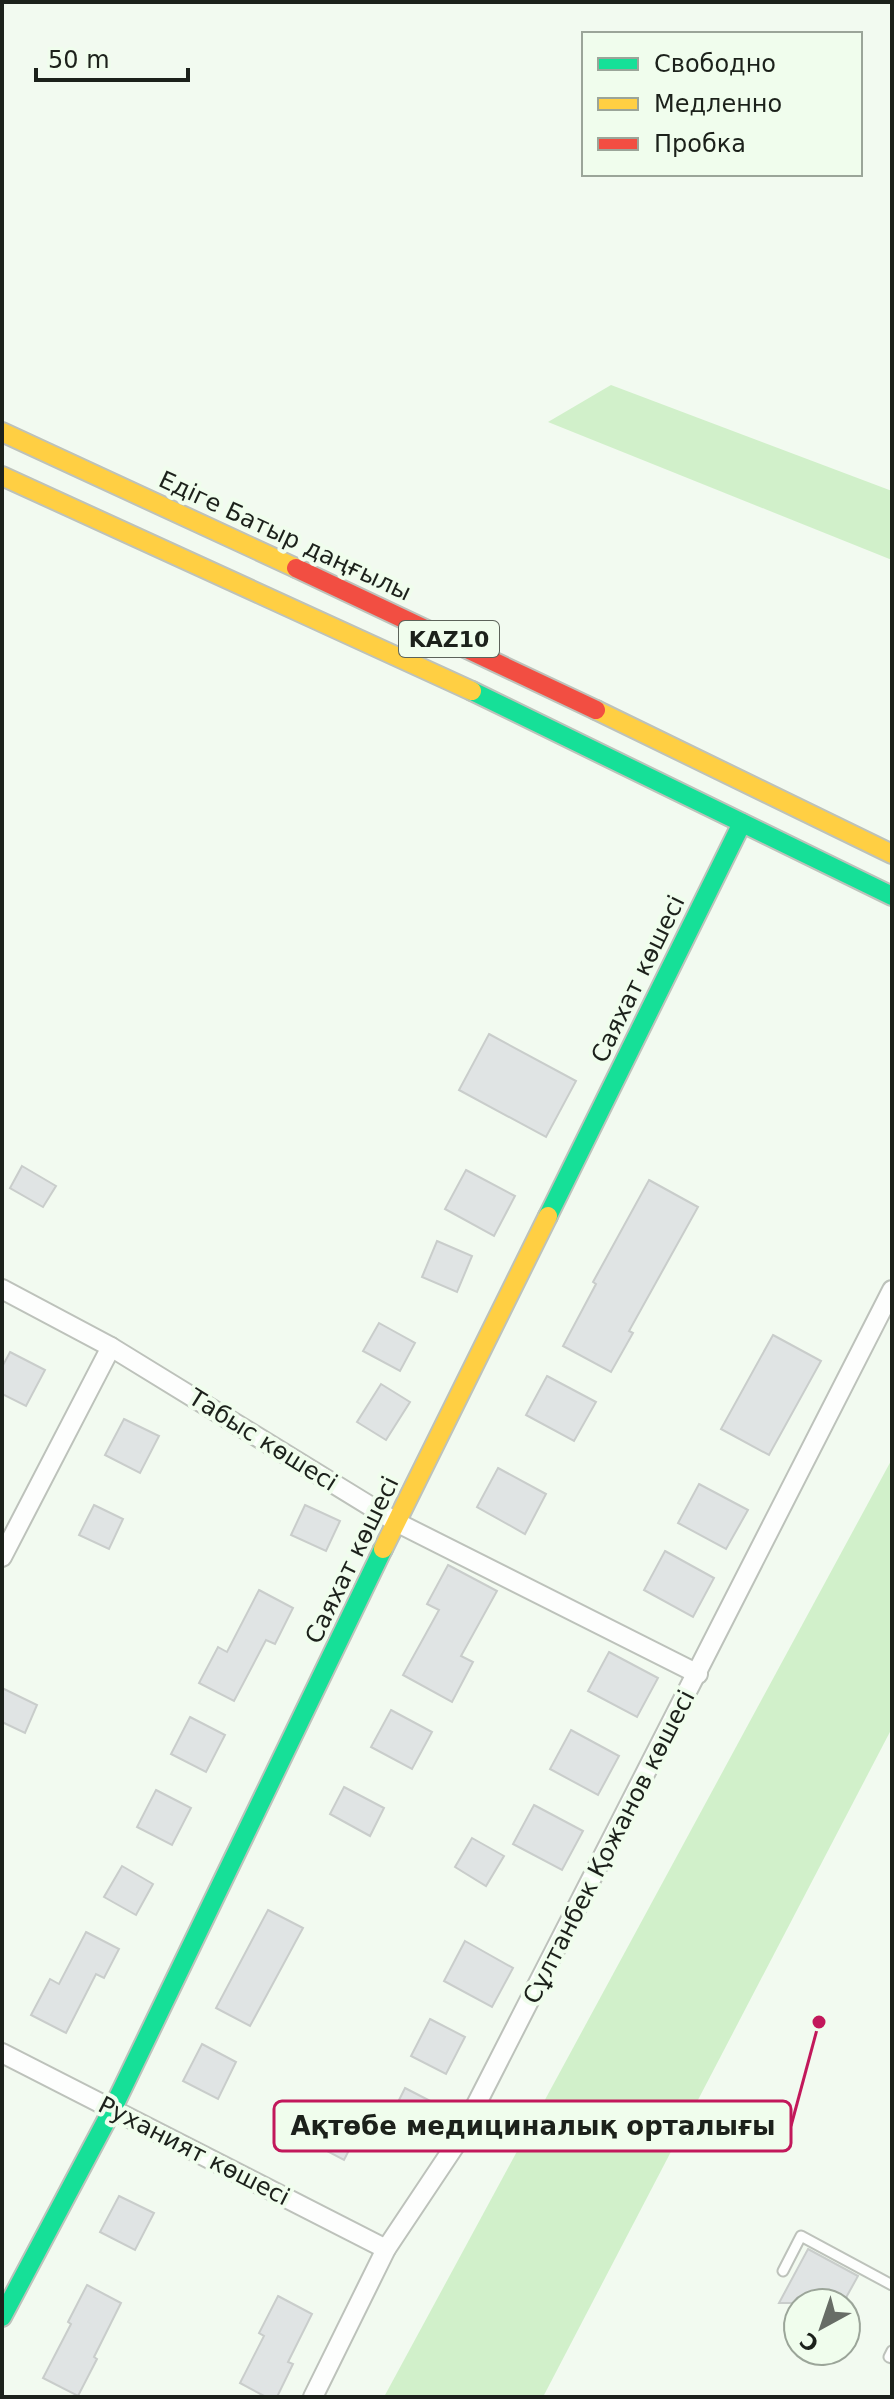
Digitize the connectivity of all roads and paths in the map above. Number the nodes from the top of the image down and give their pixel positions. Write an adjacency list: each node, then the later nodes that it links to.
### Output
1 (2, 432): 4 (main road, Едіге Батыр даңғылы / KAZ10)
2 (4, 482): 3 (main road, KAZ10)
3 (742, 823): 5 (main road, KAZ10); 9 (main road, Саяхат көшесі)
4 (892, 854)
5 (892, 896)
6 (2, 1289): 8 (street, Табыс көшесі)
7 (892, 1290): 11 (street, Сұлтанбек Қожанов көшесі)
8 (111, 1347): 9 (street, Табыс көшесі); 10 (street)
9 (396, 1522): 11 (street, Табыс көшесі); 13 (main road, Саяхат көшесі)
10 (2, 1557)
11 (698, 1674): 14 (street, Сұлтанбек Қожанов көшесі)
12 (2, 2053): 13 (street, Руханият көшесі)
13 (112, 2110): 14 (street, Руханият көшесі); 17 (main road, Саяхат көшесі)
14 (386, 2249): 20 (street, Сұлтанбек Қожанов көшесі)
15 (783, 2271): 16 (lane)
16 (892, 2285)
17 (2, 2317)
18 (892, 2351): 19 (lane)
19 (892, 2358)
20 (313, 2397)

